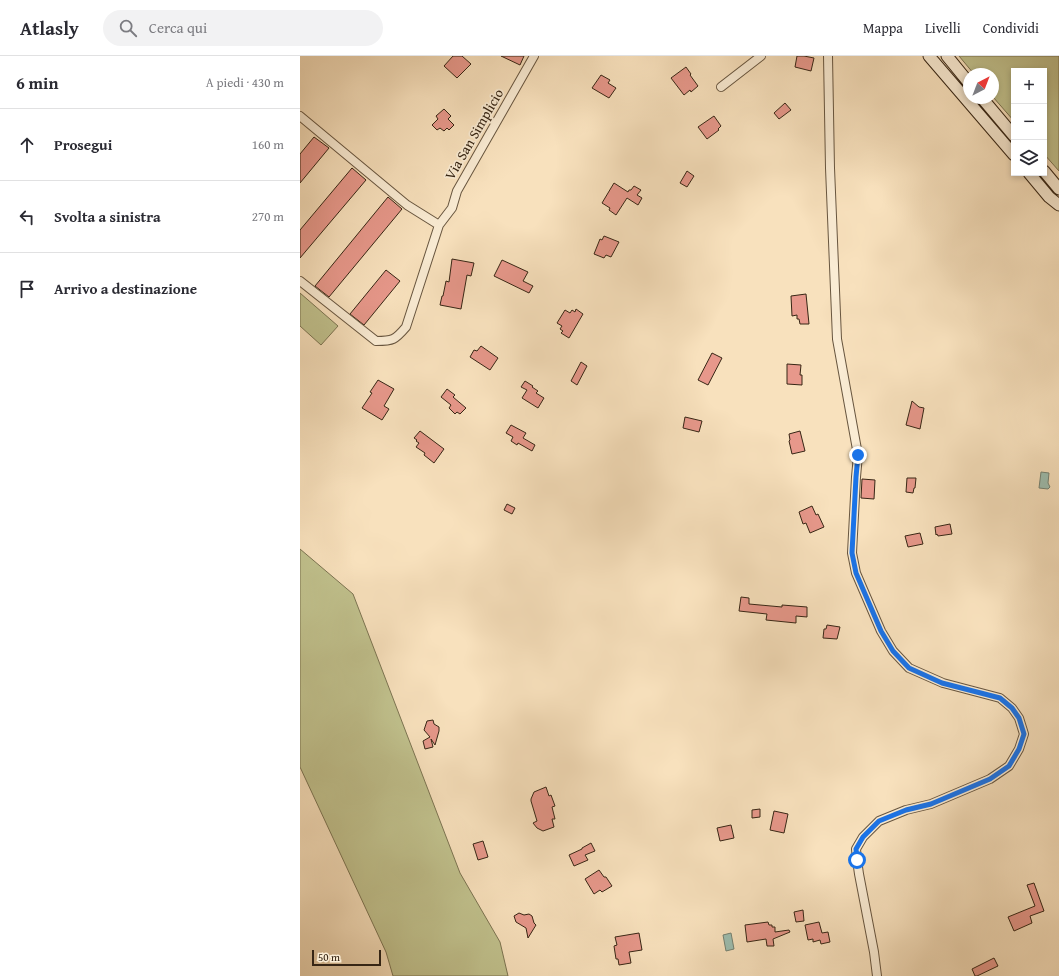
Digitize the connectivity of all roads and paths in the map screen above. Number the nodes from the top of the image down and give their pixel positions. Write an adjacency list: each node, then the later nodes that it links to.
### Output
1 (534, 56): 16 (street, Via San Simplicio)
2 (761, 56): 7 (street)
3 (828, 56): 18 (street)
4 (929, 56): 11 (main road)
5 (946, 56): 6 (main road)
6 (963, 75)
7 (721, 87)
8 (987, 104): 10 (main road)
9 (300, 116): 16 (street)
10 (1011, 132)
11 (1011, 152)
12 (1047, 175): 14 (main road)
13 (1032, 176): 15 (main road)
14 (1059, 189)
15 (1059, 205)
16 (439, 225): 17 (street, Via San Simplicio)
17 (300, 281)
18 (877, 976)

